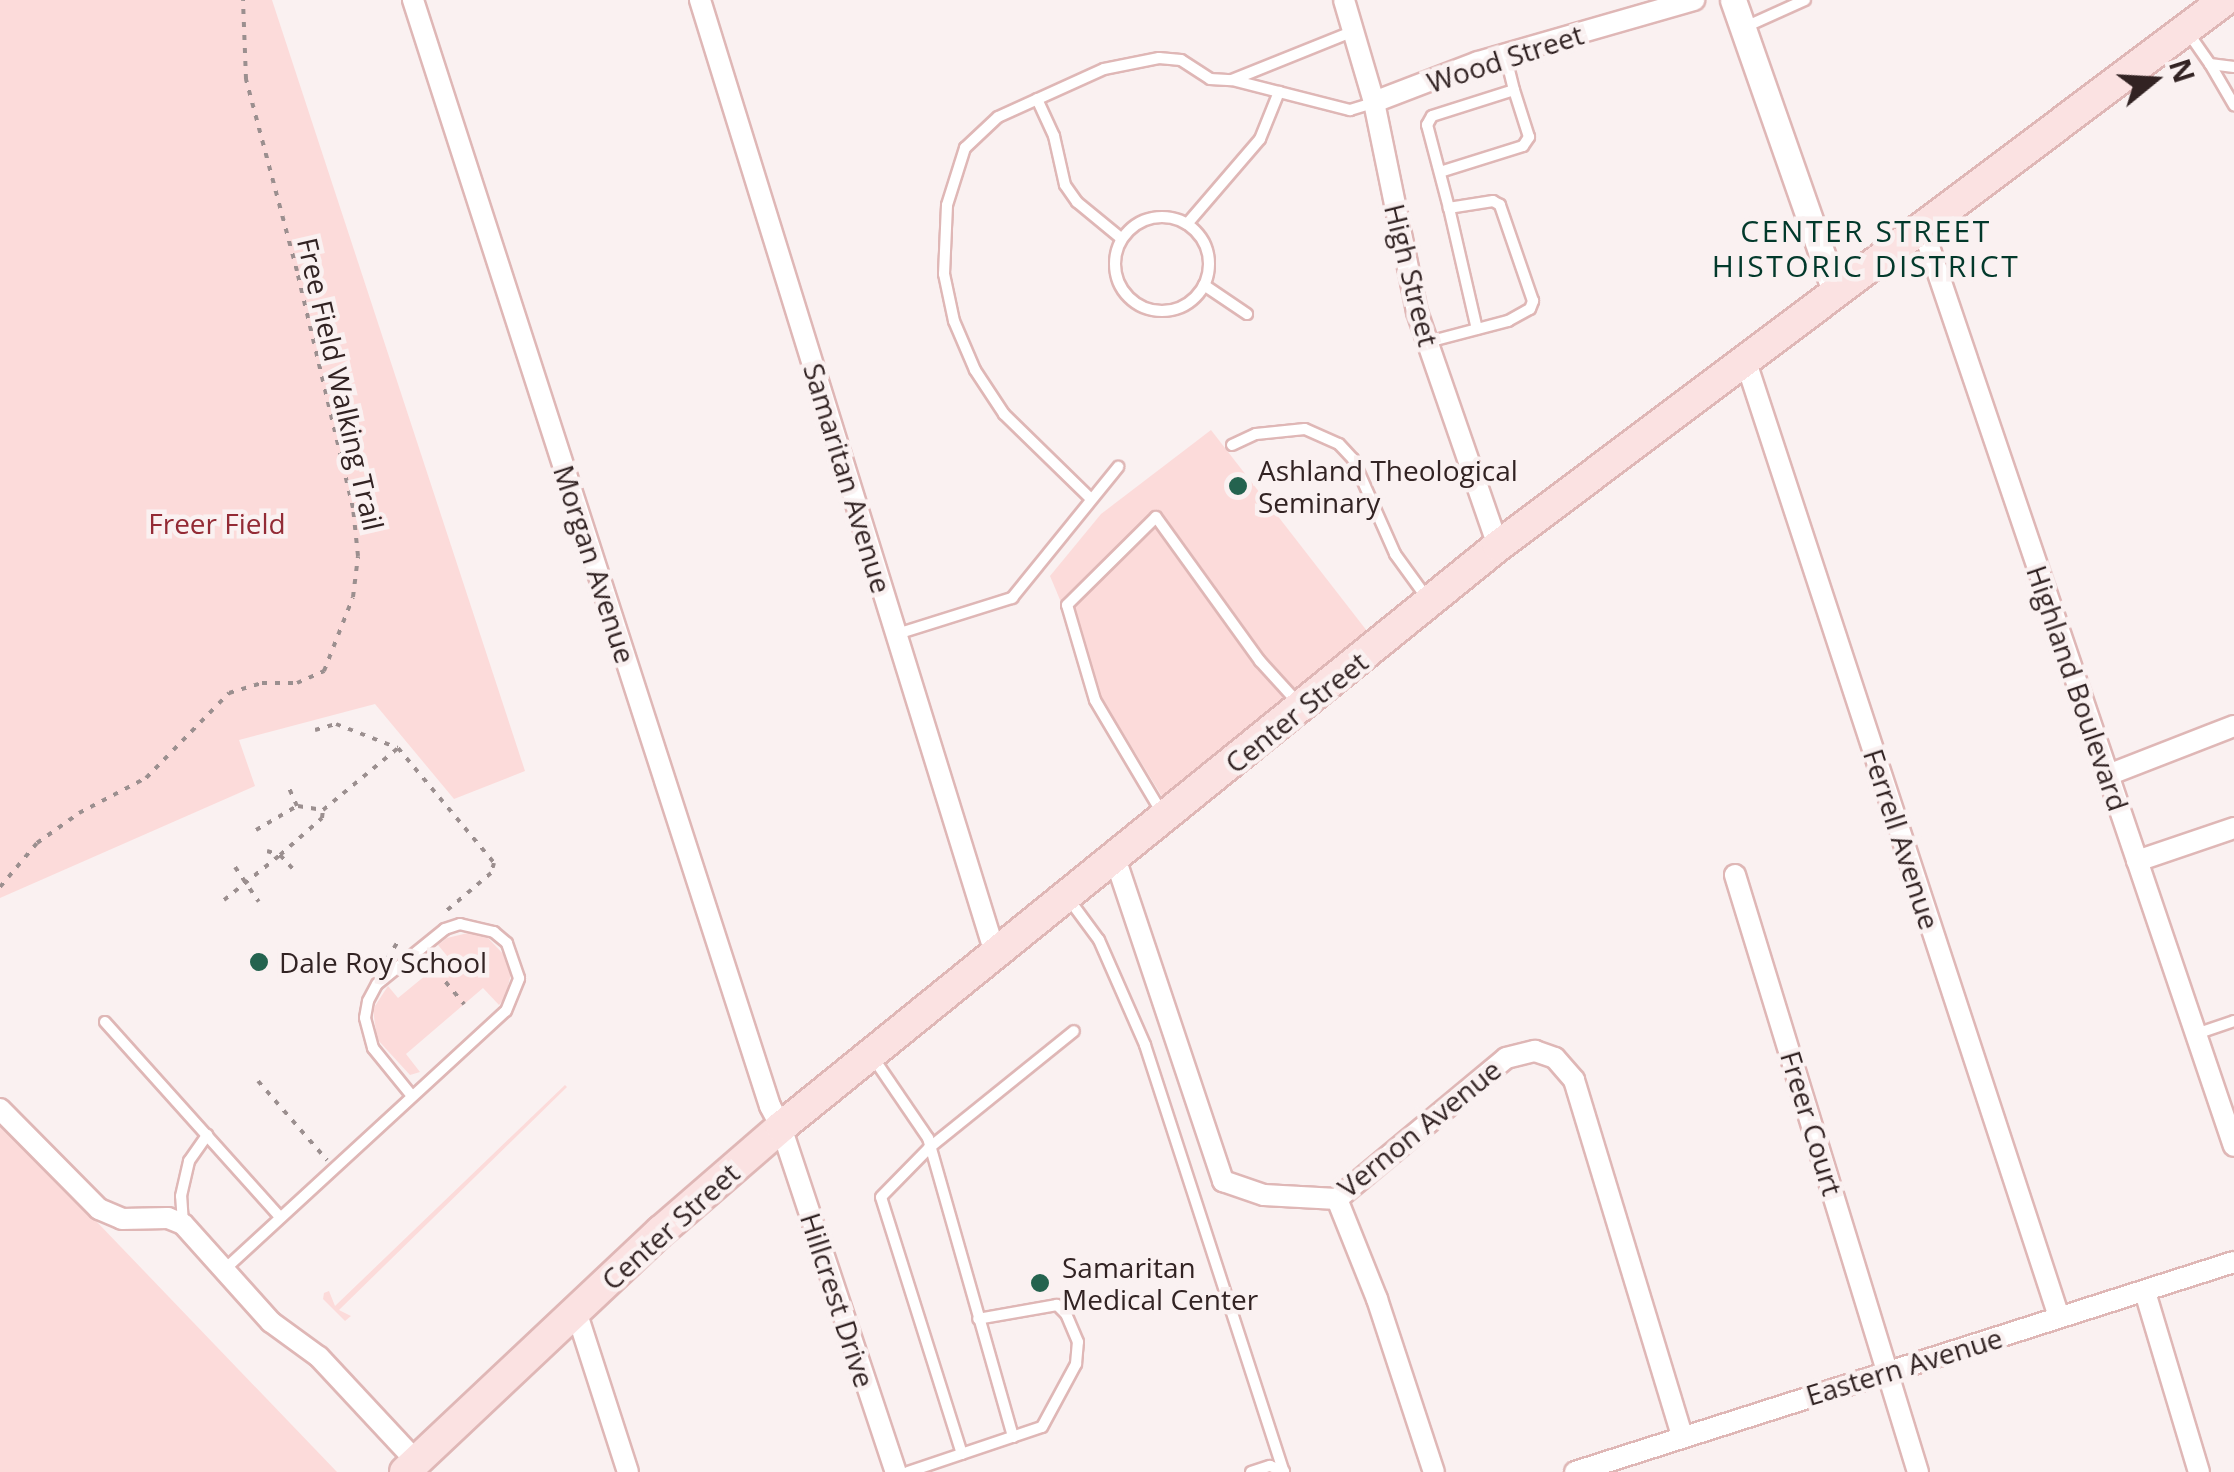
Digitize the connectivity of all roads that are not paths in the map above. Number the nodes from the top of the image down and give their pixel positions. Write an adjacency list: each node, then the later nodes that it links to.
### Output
1 (413, 0): 54 (street, Morgan Avenue)
2 (700, 0): 36 (street, Samaritan Avenue)
3 (1344, 0): 10 (street, High Street)
4 (1694, 0): 11 (street, Wood Street)
5 (1733, 0): 8 (street)
6 (1804, 0): 8 (lane)
7 (2224, 0): 9 (main road, Center Street)
8 (1742, 28): 26 (street)
9 (2186, 30): 12 (lane); 23 (main road, Center Street)
10 (1355, 31): 14 (lane); 18 (street, High Street)
11 (1505, 54): 15 (lane); 18 (street, Wood Street)
12 (2210, 64): 13 (lane); 19 (lane)
13 (2234, 67)
14 (1232, 80): 16 (lane); 17 (lane)
15 (1514, 90): 20 (lane); 20 (lane)
16 (1279, 92): 18 (lane); 22 (lane)
17 (1037, 100): 24 (lane); 33 (lane)
18 (1374, 102): 29 (street, High Street)
19 (2234, 104)
20 (1440, 172): 21 (lane)
21 (1449, 208): 28 (lane); 28 (lane)
22 (1186, 224): 24 (lane); 25 (lane)
23 (1923, 229): 26 (main road, Center Street); 39 (street, Highland Boulevard)
24 (1122, 239): 25 (lane)
25 (1204, 285): 27 (lane)
26 (1835, 292): 30 (main road, Center Street)
27 (1246, 314)
28 (1476, 329): 29 (lane)
29 (1427, 343): 34 (street, High Street)
30 (1746, 362): 34 (main road, Center Street); 65 (street, Ferrell Avenue)
31 (1232, 445): 35 (lane)
32 (1118, 467): 33 (lane)
33 (1090, 497): 36 (lane)
34 (1498, 546): 35 (main road, Center Street)
35 (1430, 603): 37 (main road, Center Street)
36 (896, 634): 46 (street, Samaritan Avenue)
37 (1302, 707): 40 (main road, Center Street); 40 (lane)
38 (2234, 726): 39 (street)
39 (2108, 775): 43 (street, Highland Boulevard)
40 (1165, 818): 42 (main road, Center Street)
41 (2234, 828): 43 (street)
42 (1114, 858): 45 (main road, Center Street); 58 (street, Vernon Avenue)
43 (2137, 862): 50 (street, Highland Boulevard)
44 (1735, 876): 67 (street, Freer Court)
45 (1068, 897): 46 (main road, Center Street); 72 (lane)
46 (996, 956): 51 (main road, Center Street)
47 (2234, 1021): 50 (lane)
48 (105, 1022): 55 (lane)
49 (1074, 1031): 57 (lane)
50 (2196, 1034): 56 (street, Highland Boulevard)
51 (871, 1055): 54 (main road, Center Street); 57 (lane)
52 (412, 1096): 52 (lane); 59 (lane)
53 (0, 1109): 60 (street)
54 (782, 1127): 64 (main road, Center Street); 74 (street, Hillcrest Drive)
55 (207, 1134): 59 (lane); 60 (lane)
56 (2234, 1146)
57 (929, 1148): 66 (lane); 70 (lane)
58 (1338, 1199): 68 (street, Vernon Avenue); 77 (street)
59 (278, 1216): 62 (lane)
60 (183, 1224): 62 (street)
61 (2234, 1262): 63 (street, Eastern Avenue)
62 (224, 1269): 71 (street)
63 (2145, 1292): 65 (street, Eastern Avenue); 80 (street)
64 (576, 1311): 71 (main road, Center Street); 73 (street)
65 (2059, 1317): 67 (street, Eastern Avenue)
66 (978, 1319): 69 (lane); 69 (lane)
67 (1888, 1371): 68 (street, Eastern Avenue); 79 (street, Freer Court)
68 (1682, 1436): 78 (street, Eastern Avenue)
69 (1013, 1437): 70 (lane)
70 (962, 1454): 75 (lane)
71 (411, 1467)
72 (1284, 1471): 76 (lane)
73 (628, 1472)
74 (896, 1472)
75 (908, 1472)
76 (1251, 1472)
77 (1434, 1472)
78 (1575, 1472)
79 (1918, 1472)
80 (2199, 1472)

